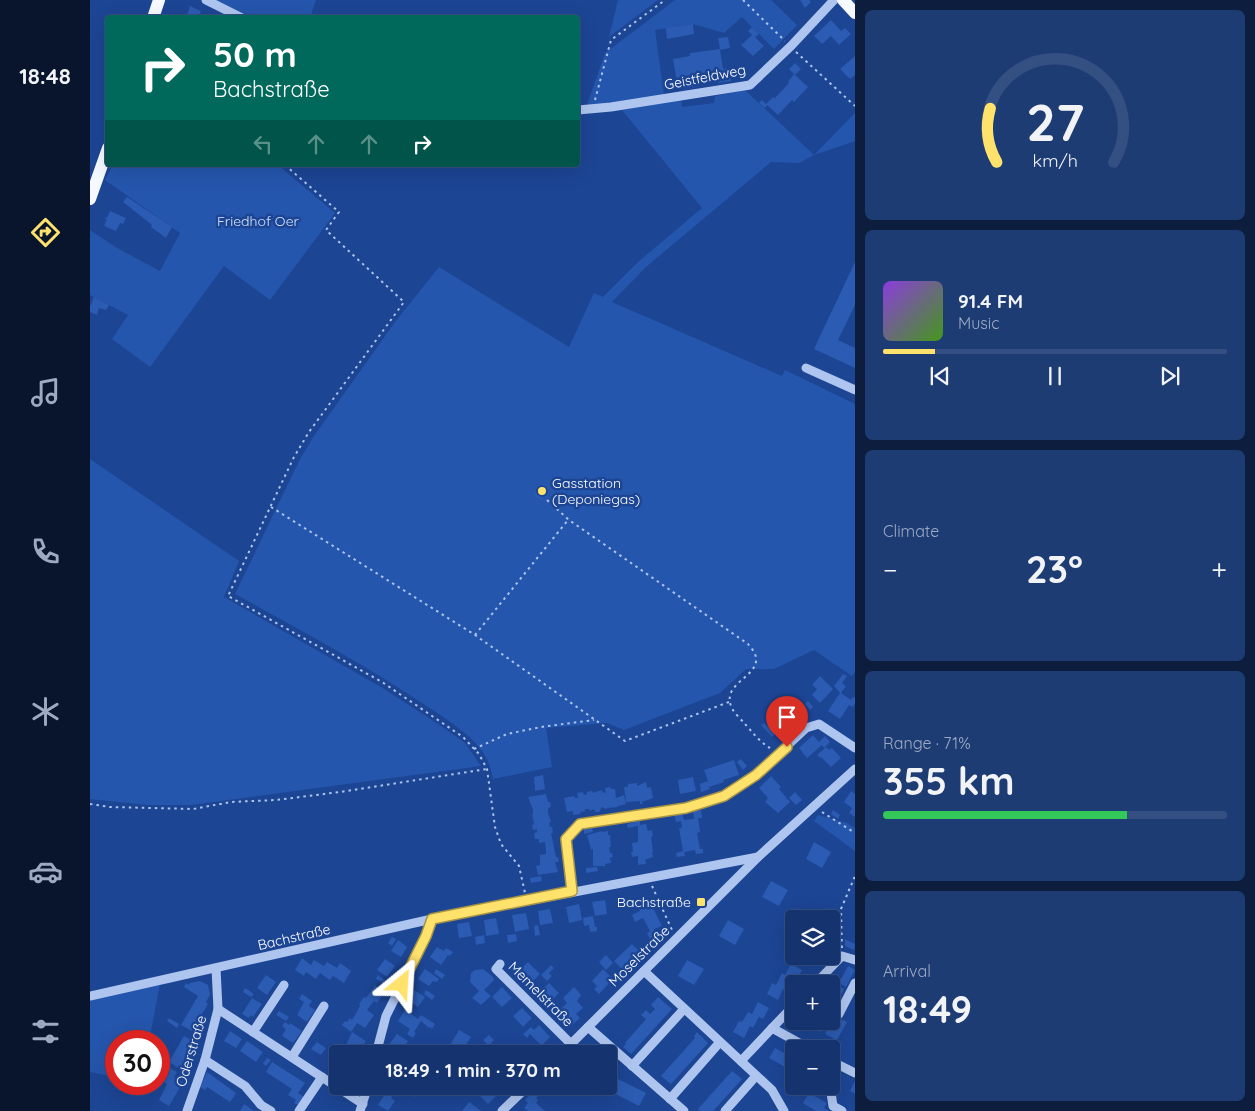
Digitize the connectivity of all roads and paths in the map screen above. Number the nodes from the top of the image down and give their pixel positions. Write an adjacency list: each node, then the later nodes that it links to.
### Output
1 (159, 0): 8 (main road)
2 (206, 0): 9 (street)
3 (665, 0): 12 (path)
4 (743, 0): 10 (path)
5 (834, 0): 10 (street, Geistfeldweg)
6 (843, 0): 7 (main road)
7 (855, 13)
8 (154, 15)
9 (236, 15)
10 (791, 46): 11 (path); 12 (street, Geistfeldweg)
11 (855, 106)
12 (592, 109): 13 (street, Geistfeldweg)
13 (580, 110)
14 (105, 156): 16 (main road)
15 (287, 167): 20 (path)
16 (90, 199)
17 (806, 368): 18 (street)
18 (855, 390)
19 (547, 500): 21 (path)
20 (270, 506): 22 (path); 26 (path)
21 (569, 520): 22 (path); 23 (path)
22 (475, 634): 24 (path)
23 (729, 702): 24 (path); 27 (path)
24 (594, 720): 26 (path)
25 (855, 748): 27 (street)
26 (474, 749): 28 (path)
27 (777, 756): 36 (street)
28 (487, 769): 30 (path); 37 (path)
29 (853, 773): 31 (street)
30 (90, 804)
31 (813, 807): 32 (path); 33 (street)
32 (855, 833)
33 (758, 857): 35 (street, Bachstraße); 39 (street, Moselstraße)
34 (855, 876): 40 (path)
35 (648, 877): 36 (street, Bachstraße); 39 (path)
36 (572, 891): 37 (street, Bachstraße)
37 (527, 900): 38 (street, Bachstraße)
38 (432, 919): 43 (street, Bachstraße); 60 (street)
39 (676, 938): 44 (street, Moselstraße)
40 (842, 956): 41 (street); 45 (street)
41 (855, 960)
42 (500, 964): 59 (street, Memelstraße)
43 (216, 968): 48 (street, Bachstraße); 50 (street, Oderstraße)
44 (644, 971): 51 (street); 54 (street, Moselstraße)
45 (824, 975)
46 (855, 984): 52 (street)
47 (284, 986): 56 (street)
48 (90, 996)
49 (324, 1006): 61 (street)
50 (218, 1009): 56 (street); 62 (street, Oderstraße)
51 (684, 1009): 58 (street); 64 (street)
52 (840, 1012)
53 (785, 1014): 55 (street)
54 (588, 1027): 59 (street, Moselstraße); 64 (street)
55 (772, 1028): 57 (street); 63 (street)
56 (253, 1032): 61 (street)
57 (794, 1040)
58 (720, 1042): 63 (street); 72 (street)
59 (571, 1044)
60 (378, 1045)
61 (292, 1057): 68 (street)
62 (205, 1060): 75 (street, Oderstraße); 76 (street)
63 (741, 1062): 67 (street)
64 (632, 1066): 72 (street)
65 (840, 1066): 66 (street)
66 (855, 1073)
67 (756, 1076): 79 (street); 80 (street)
68 (322, 1077): 73 (street); 77 (street)
69 (365, 1095): 73 (street)
70 (520, 1095): 74 (street)
71 (831, 1095): 81 (street)
72 (670, 1099): 78 (street)
73 (361, 1108)
74 (508, 1109)
75 (187, 1111)
76 (271, 1111)
77 (299, 1111)
78 (684, 1111)
79 (725, 1111)
80 (784, 1111)
81 (842, 1111)

